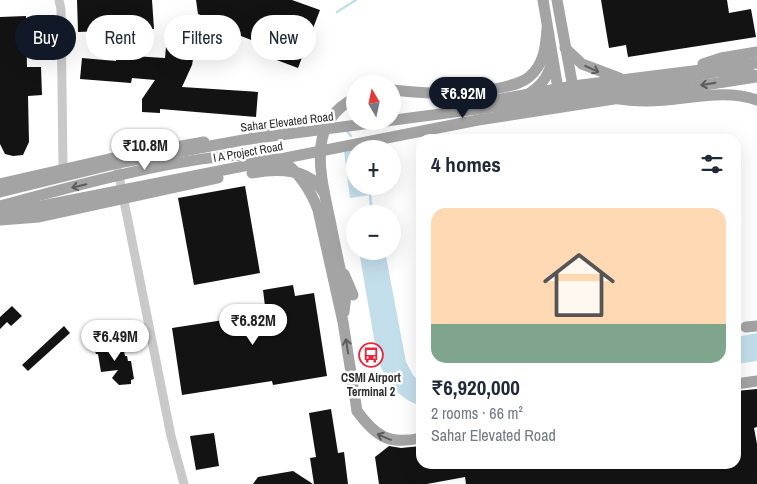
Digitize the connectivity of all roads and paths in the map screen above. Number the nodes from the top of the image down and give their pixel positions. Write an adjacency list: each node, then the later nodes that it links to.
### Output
1 (59, 0): 24 (street)
2 (543, 0): 4 (main road)
3 (557, 0): 5 (main road)
4 (547, 28): 7 (main road); 14 (main road)
5 (565, 48): 11 (main road, one-way to 11); 12 (main road)
6 (757, 52): 9 (main road)
7 (552, 58): 13 (main road); 15 (main road)
8 (757, 63): 9 (main road)
9 (678, 73): 11 (main road)
10 (757, 76): 16 (main road, Sahar Elevated Road, bridge); 19 (main road, I A Project Road, one-way to 19)
11 (624, 80): 12 (main road)
12 (573, 86): 13 (main road); 19 (main road)
13 (558, 89): 15 (main road); 20 (main road)
14 (401, 91)
15 (529, 94): 21 (main road)
16 (584, 95): 17 (main road, bridge); 27 (main road, Sahar Elevated Road, bridge)
17 (757, 100)
18 (346, 102): 32 (main road, bridge)
19 (576, 105): 20 (main road, I A Project Road)
20 (561, 107): 26 (main road, I A Project Road)
21 (401, 116)
22 (346, 126): 23 (main road)
23 (116, 158): 24 (main road); 26 (street)
24 (62, 168): 25 (main road)
25 (0, 184)
26 (121, 189): 29 (main road, I A Project Road); 36 (street)
27 (0, 192)
28 (0, 206): 32 (main road, one-way to 28, bridge)
29 (0, 214)
30 (0, 220): 31 (main road, bridge)
31 (353, 295)
32 (343, 322): 35 (main road, one-way to 32, bridge)
33 (757, 381): 34 (main road)
34 (741, 383)
35 (416, 439)
36 (184, 484)

